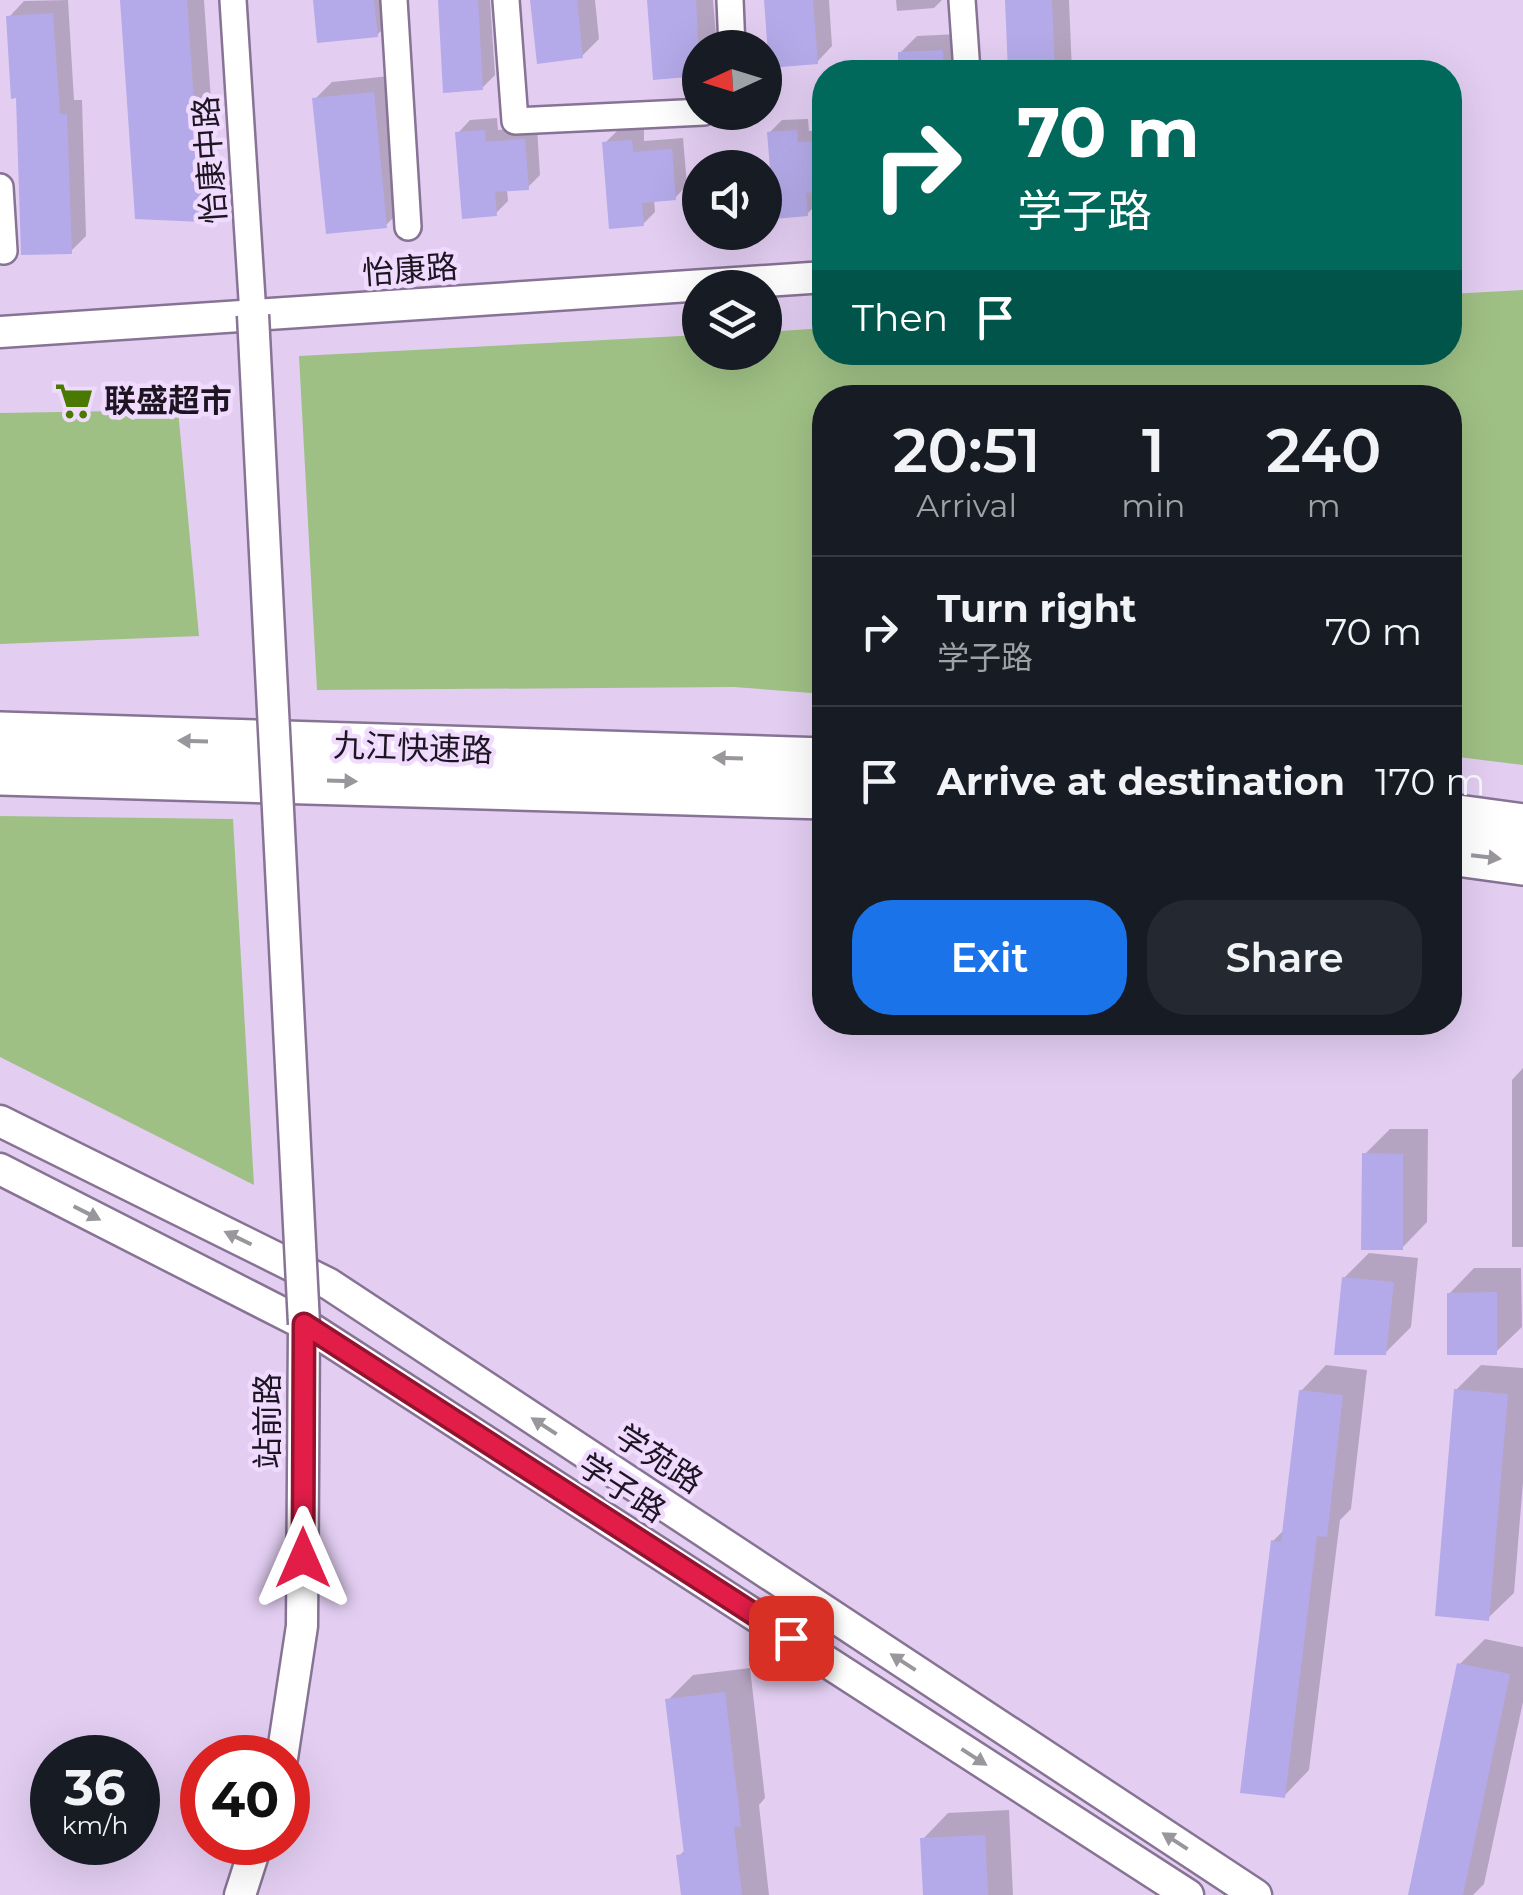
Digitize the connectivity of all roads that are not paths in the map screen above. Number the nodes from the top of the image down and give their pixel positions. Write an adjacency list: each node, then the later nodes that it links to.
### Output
1 (232, 0): 13 (street, 怡康中路)
2 (394, 0): 10 (street)
3 (506, 0): 8 (street)
4 (730, 0): 6 (street)
5 (962, 0): 7 (street)
6 (731, 30)
7 (966, 60)
8 (682, 113)
9 (0, 187): 11 (street)
10 (408, 227)
11 (4, 251)
12 (812, 278): 13 (street, 怡康路)
13 (252, 316): 14 (street, 怡康路); 25 (street, 站前路, bridge)
14 (0, 332)
15 (0, 735): 16 (highway, 九江快速路, one-way to 15)
16 (812, 761)
17 (0, 772): 18 (highway, 九江快速路, one-way to 18)
18 (812, 796)
19 (1462, 818): 20 (highway)
20 (1523, 826)
21 (1462, 854): 22 (highway, one-way to 22)
22 (1523, 862)
23 (0, 1121): 30 (street, 学苑路, one-way to 23)
24 (0, 1169): 25 (street, 学子路, one-way to 25)
25 (304, 1324): 26 (street, 站前路); 28 (street, 学子路, one-way to 28)
26 (285, 1735)
27 (250, 1865): 29 (street)
28 (1182, 1893)
29 (240, 1895)
30 (1256, 1895)

